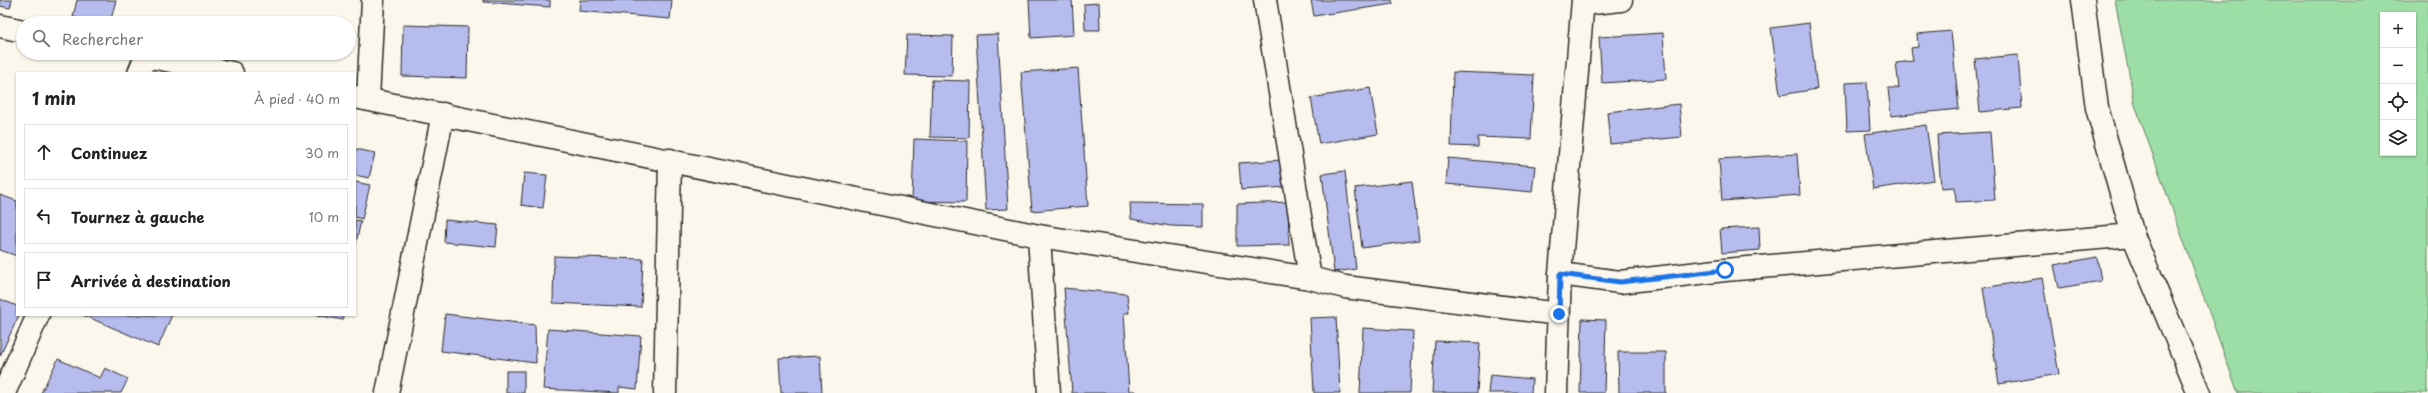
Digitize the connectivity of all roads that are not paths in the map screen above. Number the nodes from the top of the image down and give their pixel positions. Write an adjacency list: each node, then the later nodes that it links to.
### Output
1 (373, 0): 10 (street)
2 (1265, 0): 16 (street)
3 (1621, 0): 5 (street)
4 (2083, 0): 13 (street)
5 (1583, 2): 15 (street)
6 (0, 26): 7 (street)
7 (16, 29)
8 (138, 61): 9 (street)
9 (224, 72)
10 (361, 98): 11 (street)
11 (443, 114): 12 (street); 20 (street)
12 (670, 160): 14 (street); 21 (street)
13 (2133, 235): 15 (street); 24 (street)
14 (1039, 236): 16 (street); 22 (street)
15 (1560, 274): 17 (street)
16 (1310, 278): 17 (street)
17 (1559, 314): 23 (street)
18 (38, 316): 19 (street)
19 (4, 393)
20 (387, 393)
21 (664, 393)
22 (1049, 393)
23 (1556, 393)
24 (2199, 393)

